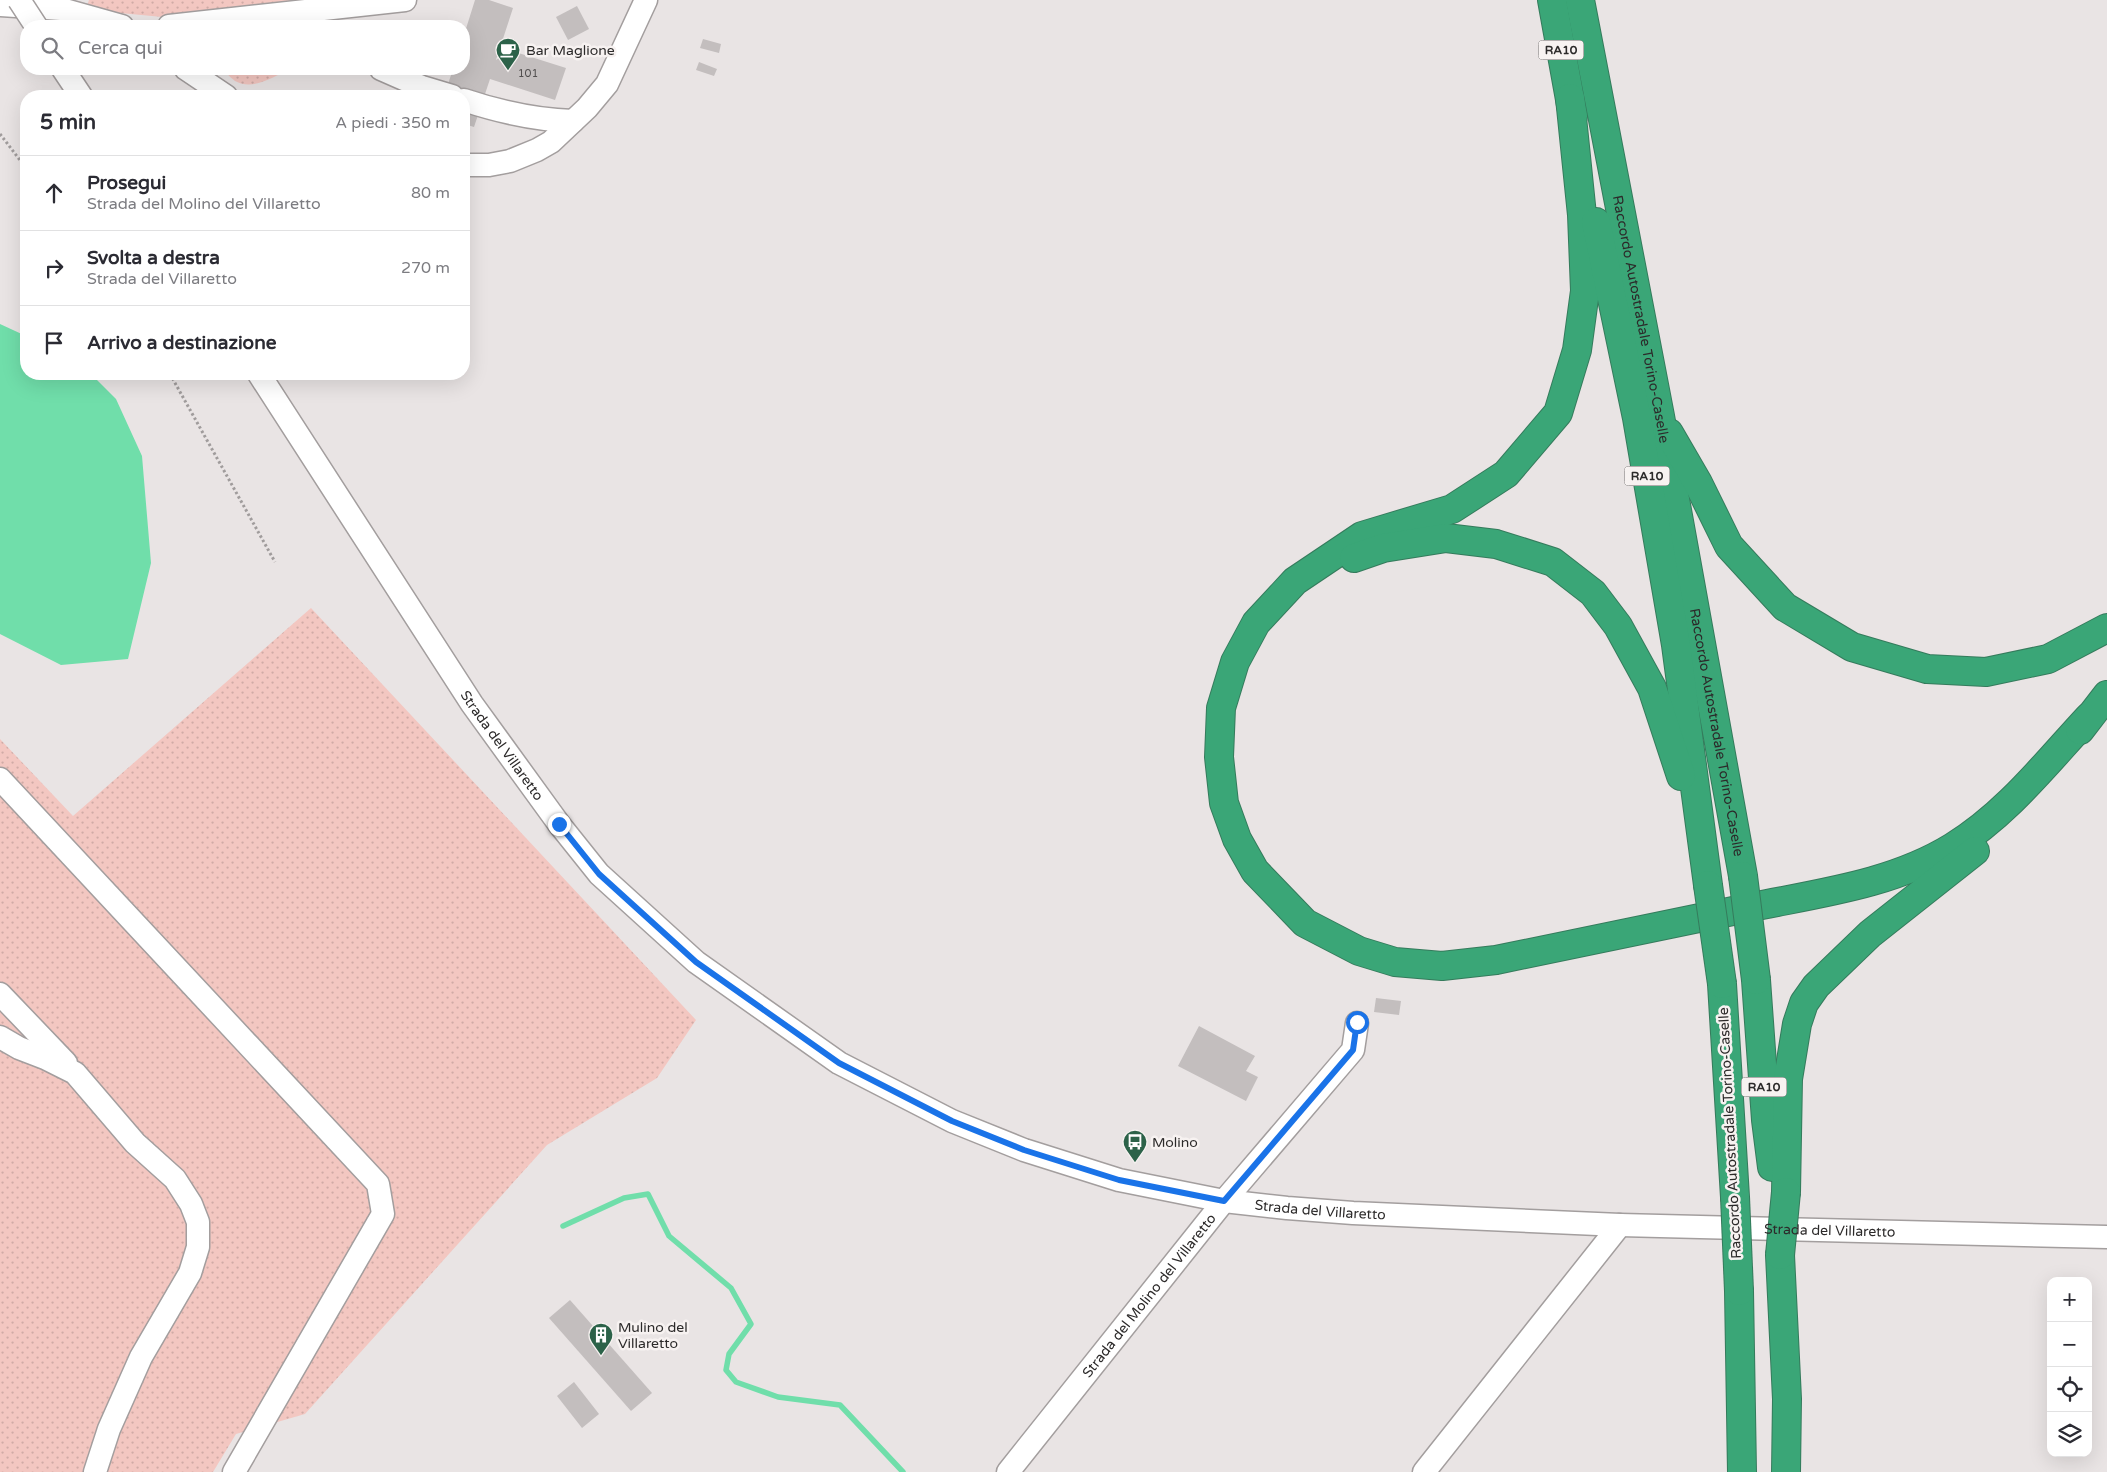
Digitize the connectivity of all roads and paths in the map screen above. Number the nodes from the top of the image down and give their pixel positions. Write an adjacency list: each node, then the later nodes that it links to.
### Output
1 (19, 0): 7 (street, bridge)
2 (405, 0): 9 (street)
3 (646, 0): 18 (street)
4 (1552, 0): 16 (highway, Raccordo Autostradale Torino-Caselle / RA10)
5 (1580, 0): 24 (highway, Raccordo Autostradale Torino-Caselle / RA10)
6 (0, 4): 8 (street)
7 (32, 20)
8 (100, 20)
9 (223, 20)
10 (67, 75): 13 (street)
11 (195, 75): 14 (street)
12 (395, 75): 15 (street)
13 (77, 90)
14 (217, 90)
15 (432, 90)
16 (1570, 98): 26 (highway); 31 (highway, Raccordo Autostradale Torino-Caselle / RA10)
17 (470, 102): 18 (street)
18 (573, 121): 21 (street)
19 (0, 134): 20 (path)
20 (20, 160)
21 (470, 165)
22 (173, 380): 25 (path)
23 (263, 380): 37 (street, Strada del Villaretto)
24 (1660, 416): 27 (highway); 36 (highway, Raccordo Autostradale Torino-Caselle / RA10, bridge)
25 (275, 562)
26 (1279, 600): 29 (highway); 31 (highway)
27 (2107, 628)
28 (2107, 695): 29 (highway)
29 (2090, 717): 36 (highway)
30 (0, 779): 41 (street)
31 (1706, 872): 44 (highway, Raccordo Autostradale Torino-Caselle / RA10, bridge)
32 (0, 994): 35 (street)
33 (1357, 1022): 37 (street, Strada del Molino del Villaretto)
34 (0, 1037): 35 (street)
35 (75, 1073): 40 (street)
36 (1781, 1193): 45 (highway, Raccordo Autostradale Torino-Caselle / RA10, bridge)
37 (1224, 1201): 38 (street, Strada del Villaretto); 42 (street, Strada del Molino del Villaretto)
38 (1620, 1225): 39 (street, Strada del Villaretto); 43 (street)
39 (2107, 1237)
40 (95, 1472)
41 (234, 1472)
42 (1008, 1472)
43 (1424, 1472)
44 (1742, 1472)
45 (1786, 1472)

